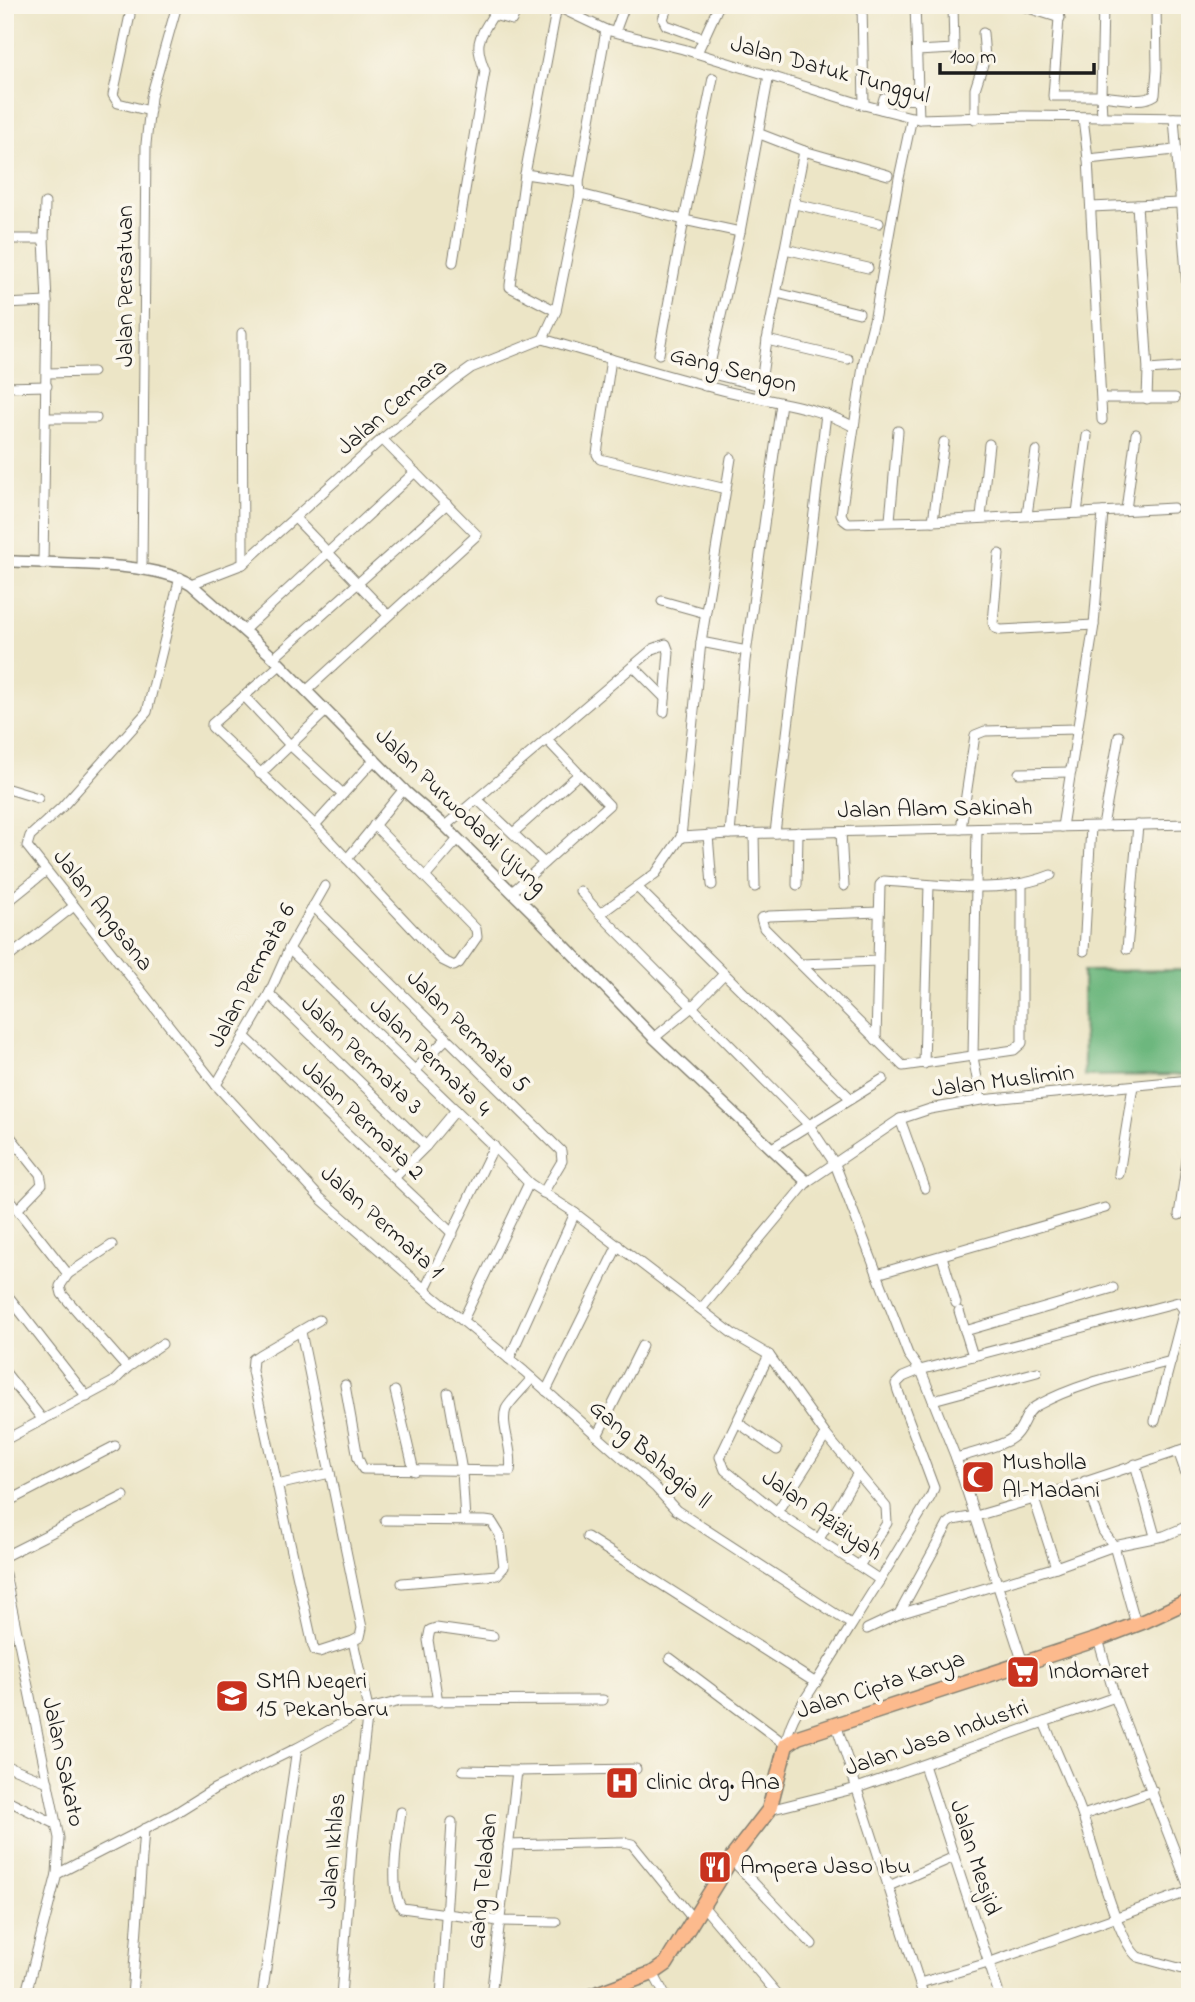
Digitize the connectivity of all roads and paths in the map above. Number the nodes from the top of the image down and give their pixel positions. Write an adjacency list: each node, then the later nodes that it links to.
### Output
1 (177, 5): 27 (street, Jalan Persatuan)
2 (519, 5): 53 (street)
3 (625, 5): 16 (street)
4 (668, 5): 18 (street)
5 (719, 5): 18 (street)
6 (862, 5): 25 (street)
7 (915, 5): 19 (street)
8 (953, 5): 19 (street)
9 (1020, 5): 15 (street)
10 (1060, 5): 15 (street)
11 (1103, 5): 23 (street)
12 (1156, 5): 23 (street)
13 (555, 6): 16 (street, Jalan Datuk Tunggul); 38 (street)
14 (130, 15): 27 (street)
15 (1060, 18): 23 (street)
16 (610, 31): 20 (street, Jalan Datuk Tunggul); 40 (street)
17 (983, 33): 33 (street)
18 (705, 39): 20 (street)
19 (917, 51): 24 (street)
20 (697, 53): 21 (street, Jalan Datuk Tunggul)
21 (769, 75): 25 (street, Jalan Datuk Tunggul); 34 (street)
22 (713, 78): 47 (street)
23 (1101, 96): 28 (street)
24 (919, 100): 26 (street); 30 (street)
25 (864, 104): 26 (street, Jalan Datuk Tunggul)
26 (881, 109): 30 (street, Jalan Datuk Tunggul)
27 (150, 111): 111 (street, Jalan Persatuan)
28 (1102, 117): 29 (street, Jalan Datuk Tunggul); 31 (street, Jalan Datuk Tunggul)
29 (1174, 117): 32 (street, Jalan Datuk Tunggul); 35 (street)
30 (915, 118): 33 (street, Jalan Datuk Tunggul); 85 (street)
31 (1083, 118): 33 (street, Jalan Datuk Tunggul); 37 (street)
32 (1190, 118)
33 (975, 119)
34 (760, 134): 36 (street); 49 (street)
35 (1175, 150): 37 (street); 43 (street)
36 (804, 151): 39 (street); 44 (street)
37 (1088, 159): 46 (street)
38 (525, 174): 40 (street); 58 (street)
39 (888, 175)
40 (579, 182): 41 (street)
41 (580, 194): 47 (street); 58 (street)
42 (45, 203): 51 (street)
43 (1179, 203): 45 (street); 60 (street)
44 (794, 204): 48 (street); 52 (street)
45 (1137, 205): 46 (street); 68 (street)
46 (1091, 207): 78 (street)
47 (684, 220): 49 (street); 64 (street)
48 (879, 223)
49 (740, 232): 71 (street)
50 (5, 239): 51 (street)
51 (44, 239): 56 (street)
52 (785, 249): 54 (street); 55 (street)
53 (453, 262)
54 (868, 268)
55 (776, 293): 59 (street); 63 (street)
56 (47, 298): 57 (street); 70 (street)
57 (5, 304)
58 (556, 310): 62 (street)
59 (859, 313)
60 (1190, 325)
61 (242, 333): 110 (street)
62 (543, 339): 65 (street, Gang Sengon); 89 (street, Jalan Cemara)
63 (767, 340): 66 (street); 74 (street)
64 (659, 354)
65 (611, 359): 73 (street, Gang Sengon); 95 (street)
66 (848, 359)
67 (1190, 367): 68 (street)
68 (1147, 370): 79 (street)
69 (93, 372): 70 (street)
70 (47, 373): 72 (street)
71 (708, 373): 73 (street); 74 (street)
72 (47, 386): 75 (street); 82 (street)
73 (705, 386): 76 (street, Gang Sengon)
74 (761, 386): 76 (street)
75 (5, 387)
76 (758, 397): 80 (street, Gang Sengon)
77 (1175, 397): 79 (street)
78 (1101, 398): 79 (street); 84 (street)
79 (1147, 399)
80 (781, 403): 81 (street, Gang Sengon); 121 (street)
81 (826, 414): 85 (street, Gang Sengon); 157 (street)
82 (46, 418): 83 (street); 109 (street)
83 (96, 418)
84 (1102, 420)
85 (850, 424): 104 (street)
86 (898, 431): 104 (street)
87 (1136, 434): 98 (street)
88 (1087, 436): 100 (street)
89 (382, 439): 94 (street); 103 (street, Jalan Cemara)
90 (944, 442): 105 (street)
91 (989, 444): 102 (street)
92 (1036, 452): 101 (street)
93 (731, 458): 95 (street)
94 (415, 472): 96 (street); 106 (street)
95 (726, 489): 116 (street)
96 (447, 504): 114 (street); 117 (street)
97 (1173, 508): 98 (street)
98 (1126, 510): 99 (street)
99 (1103, 512): 100 (street); 118 (street)
100 (1077, 513): 101 (street)
101 (1027, 515): 102 (street)
102 (981, 517): 105 (street)
103 (295, 518): 106 (street); 110 (street, Jalan Cemara)
104 (890, 520): 105 (street)
105 (933, 521)
106 (328, 553): 114 (street); 119 (street)
107 (999, 554): 118 (street)
108 (5, 561): 109 (street, Jalan Purwodadi Ujung)
109 (43, 564): 111 (street, Jalan Purwodadi Ujung)
110 (243, 564): 113 (street, Jalan Cemara)
111 (142, 570): 112 (street, Jalan Purwodadi Ujung)
112 (180, 577): 113 (street, Jalan Purwodadi Ujung); 164 (street, Jalan Angsana)
113 (191, 584): 119 (street, Jalan Purwodadi Ujung)
114 (359, 585): 117 (street); 122 (street)
115 (662, 601): 116 (street)
116 (705, 613): 120 (street)
117 (388, 615): 124 (street)
118 (1094, 625): 129 (street)
119 (244, 631): 122 (street, Jalan Purwodadi Ujung)
120 (701, 642): 121 (street); 160 (street)
121 (747, 651): 158 (street)
122 (277, 661): 124 (street, Jalan Purwodadi Ujung); 125 (street)
123 (633, 666): 126 (street); 126 (street); 131 (street)
124 (306, 691): 127 (street, Jalan Purwodadi Ujung)
125 (244, 696): 132 (street); 136 (street)
126 (666, 698): 128 (street)
127 (326, 711): 132 (street); 133 (street, Jalan Purwodadi Ujung)
128 (664, 712)
129 (1077, 729): 134 (street); 151 (street)
130 (1119, 736): 148 (street)
131 (546, 739): 137 (street); 142 (street)
132 (291, 746): 136 (street); 140 (street)
133 (375, 759): 139 (street, Jalan Purwodadi Ujung); 140 (street)
134 (1071, 772): 135 (street); 149 (street)
135 (1019, 773)
136 (260, 774): 144 (street)
137 (579, 774): 153 (street); 163 (street)
138 (5, 788): 141 (street)
139 (404, 789): 145 (street); 147 (street, Jalan Purwodadi Ujung)
140 (344, 794): 144 (street)
141 (38, 798)
142 (477, 799): 147 (street); 153 (street)
143 (1190, 824): 146 (street, Jalan Alam Sakinah)
144 (315, 825): 162 (street)
145 (374, 825): 162 (street); 165 (street)
146 (1138, 825): 148 (street, Jalan Alam Sakinah); 184 (street)
147 (445, 826): 161 (street, Jalan Purwodadi Ujung)
148 (1103, 826): 150 (street, Jalan Alam Sakinah)
149 (1062, 827): 150 (street, Jalan Alam Sakinah); 152 (street, Jalan Alam Sakinah)
150 (1091, 827): 185 (street)
151 (961, 829): 152 (street, Jalan Alam Sakinah); 155 (street, Jalan Alam Sakinah)
152 (977, 829): 170 (street)
153 (513, 832): 163 (street)
154 (799, 832): 155 (street, Jalan Alam Sakinah); 157 (street, Jalan Alam Sakinah); 168 (street)
155 (841, 832): 172 (street)
156 (754, 833): 157 (street, Jalan Alam Sakinah); 158 (street, Jalan Alam Sakinah); 175 (street)
157 (775, 833)
158 (730, 834): 159 (street, Jalan Alam Sakinah)
159 (708, 835): 160 (street, Jalan Alam Sakinah); 167 (street)
160 (681, 837): 174 (street)
161 (458, 839): 165 (street); 177 (street, Jalan Purwodadi Ujung)
162 (346, 859): 165 (street)
163 (544, 863): 177 (street)
164 (46, 872): 178 (street); 179 (street, Jalan Angsana)
165 (426, 876)
166 (1051, 876): 173 (street)
167 (712, 885)
168 (797, 885)
169 (929, 885): 170 (street); 181 (street); 197 (street)
170 (976, 885): 173 (street); 196 (street)
171 (325, 886): 180 (street, Jalan Permata 6)
172 (844, 886)
173 (1022, 886): 196 (street)
174 (637, 887): 182 (street); 189 (street)
175 (755, 887)
176 (580, 891): 182 (street)
177 (512, 892): 193 (street, Jalan Purwodadi Ujung)
178 (5, 904)
179 (74, 906): 186 (street); 201 (street, Jalan Angsana)
180 (313, 906): 183 (street, Jalan Permata 6); 194 (street, Jalan Permata 5)
181 (879, 912): 187 (street); 188 (street)
182 (600, 914): 191 (street)
183 (289, 949): 190 (street, Jalan Permata 6); 198 (street, Jalan Permata 4)
184 (1127, 949)
185 (1084, 951)
186 (5, 960)
187 (878, 961): 188 (street); 195 (street)
188 (801, 964): 195 (street)
189 (724, 974): 191 (street); 203 (street)
190 (269, 994): 192 (street, Jalan Permata 6); 210 (street, Jalan Permata 3)
191 (692, 1007): 193 (street); 207 (street)
192 (244, 1036): 201 (street, Jalan Permata 6); 215 (street, Jalan Permata 2)
193 (654, 1038): 212 (street, Jalan Purwodadi Ujung)
194 (446, 1039): 198 (street); 219 (street, Jalan Permata 5)
195 (876, 1040): 197 (street)
196 (973, 1057): 197 (street); 204 (street)
197 (924, 1063)
198 (414, 1071): 205 (street, Jalan Permata 4)
199 (883, 1079): 203 (street)
200 (1190, 1080): 202 (street, Jalan Muslimin)
201 (216, 1085): 232 (street, Jalan Permata 1)
202 (1133, 1086): 204 (street, Jalan Muslimin); 214 (street)
203 (851, 1098): 207 (street)
204 (981, 1100): 206 (street, Jalan Muslimin)
205 (456, 1110): 210 (street); 211 (street, Jalan Permata 4)
206 (900, 1119): 213 (street, Jalan Muslimin); 218 (street)
207 (808, 1125): 212 (street); 213 (street)
208 (5, 1130): 222 (street)
209 (1190, 1140): 224 (street)
210 (426, 1146): 215 (street)
211 (494, 1146): 217 (street, Jalan Permata 4); 225 (street)
212 (772, 1148): 216 (street, Jalan Purwodadi Ujung)
213 (835, 1164): 216 (street); 230 (street)
214 (1119, 1174)
215 (394, 1178): 225 (street, Jalan Permata 2)
216 (807, 1182): 234 (street)
217 (529, 1183): 219 (street, Jalan Permata 4); 236 (street)
218 (925, 1188)
219 (543, 1193): 223 (street, Jalan Permata 4)
220 (5, 1194): 222 (street)
221 (1105, 1208): 228 (street)
222 (18, 1209): 229 (street)
223 (575, 1213): 227 (street, Jalan Permata 4); 243 (street)
224 (1180, 1215)
225 (453, 1234): 232 (street)
226 (112, 1245): 229 (street)
227 (618, 1245): 234 (street, Jalan Permata 4); 252 (street)
228 (942, 1256): 230 (street); 237 (street)
229 (68, 1274): 245 (street)
230 (877, 1274): 246 (street)
231 (1113, 1287): 237 (street)
232 (425, 1289): 236 (street, Jalan Permata 1)
233 (5, 1292): 254 (street)
234 (701, 1309): 241 (street, Jalan Permata 4)
235 (319, 1320): 238 (street)
236 (463, 1320): 243 (street, Jalan Permata 1)
237 (965, 1331): 242 (street)
238 (301, 1332): 271 (street); 273 (street)
239 (163, 1344): 245 (street)
240 (642, 1346): 260 (street)
241 (769, 1355): 258 (street, Jalan Aziziyah); 259 (street)
242 (973, 1356): 244 (street); 246 (street)
243 (509, 1359): 249 (street, Jalan Permata 1)
244 (1171, 1360): 257 (street); 266 (street)
245 (127, 1368): 254 (street)
246 (920, 1370): 255 (street); 291 (street)
247 (5, 1372): 256 (street)
248 (1037, 1372): 255 (street)
249 (532, 1378): 252 (street, Gang Bahagia ll); 269 (street)
250 (345, 1385): 268 (street)
251 (396, 1391): 268 (street)
252 (546, 1391): 260 (street, Gang Bahagia ll)
253 (447, 1393): 269 (street)
254 (87, 1397): 256 (street)
255 (933, 1399): 266 (street)
256 (43, 1420): 261 (street)
257 (1154, 1421)
258 (737, 1422): 264 (street); 278 (street, Jalan Aziziyah)
259 (826, 1435): 270 (street); 278 (street)
260 (597, 1436): 296 (street, Gang Bahagia ll)
261 (5, 1440)
262 (115, 1446): 277 (street)
263 (1190, 1447): 265 (street)
264 (777, 1450)
265 (1178, 1451): 267 (street); 274 (street)
266 (956, 1458): 279 (street)
267 (1135, 1464): 272 (street); 284 (street)
268 (414, 1471): 269 (street)
269 (462, 1471): 281 (street)
270 (858, 1473): 285 (street); 288 (street)
271 (330, 1474): 273 (street); 301 (street)
272 (1085, 1481): 276 (street); 286 (street)
273 (277, 1485): 301 (street)
274 (1190, 1485)
275 (124, 1496): 287 (street)
276 (1034, 1499): 279 (street); 289 (street)
277 (5, 1503)
278 (777, 1512): 285 (street, Jalan Aziziyah)
279 (976, 1516): 293 (street); 295 (street)
280 (385, 1520): 281 (street)
281 (465, 1520): 292 (street)
282 (1190, 1525): 284 (street)
283 (587, 1536): 304 (street)
284 (1155, 1536): 286 (street)
285 (819, 1539): 288 (street, Jalan Aziziyah)
286 (1114, 1546): 289 (street); 297 (street)
287 (5, 1556)
288 (859, 1566): 291 (street, Jalan Aziziyah)
289 (1056, 1567): 293 (street)
290 (5, 1574): 318 (street, Jalan Sakato)
291 (880, 1580): 296 (street, Jalan Aziziyah)
292 (402, 1583)
293 (997, 1585): 295 (street); 303 (street)
294 (1190, 1600): 297 (main road, Jalan Cipta Karya)
295 (899, 1614): 298 (street)
296 (851, 1623): 304 (street, Jalan Aziziyah)
297 (1136, 1624): 300 (main road, Jalan Cipta Karya)
298 (867, 1629)
299 (493, 1636): 307 (street)
300 (1098, 1639): 303 (main road, Jalan Cipta Karya); 305 (street)
301 (353, 1641): 308 (street, Jalan Ikhlas)
302 (670, 1658): 311 (street)
303 (1023, 1663): 310 (main road, Jalan Cipta Karya)
304 (816, 1683): 311 (street, Jalan Aziziyah)
305 (1115, 1697): 309 (street, Jalan Jasa Industri); 320 (street)
306 (603, 1700): 307 (street)
307 (438, 1702): 308 (street)
308 (368, 1709): 312 (street); 348 (street, Jalan Ikhlas)
309 (1044, 1722): 314 (street, Jalan Jasa Industri); 324 (street)
310 (836, 1724): 311 (main road, Jalan Cipta Karya); 319 (street)
311 (786, 1745): 322 (main road, Jalan Cipta Karya)
312 (297, 1748): 327 (street); 347 (street)
313 (5, 1765): 318 (street)
314 (924, 1765): 319 (street, Jalan Jasa Industri); 329 (street, Jalan Mesjid)
315 (463, 1769): 317 (street)
316 (636, 1769): 317 (street)
317 (517, 1771): 328 (street, Gang Teladan)
318 (47, 1782): 326 (street, Jalan Sakato)
319 (857, 1788): 322 (street, Jalan Jasa Industri); 332 (street)
320 (1153, 1791): 324 (street); 333 (street)
321 (5, 1799): 326 (street)
322 (769, 1811): 330 (main road, Jalan Cipta Karya)
323 (401, 1812): 335 (street)
324 (1083, 1815): 336 (street)
325 (452, 1822): 335 (street)
326 (57, 1824): 331 (street, Jalan Sakato)
327 (144, 1829): 331 (street); 346 (street)
328 (508, 1845): 337 (street); 338 (street, Gang Teladan)
329 (954, 1857): 332 (street); 341 (street, Jalan Mesjid)
330 (731, 1859): 334 (main road, Jalan Cipta Karya); 340 (street)
331 (57, 1874): 345 (street, Jalan Sakato)
332 (888, 1886): 344 (street)
333 (1190, 1890): 336 (street)
334 (702, 1905): 337 (main road, Jalan Cipta Karya); 353 (street)
335 (446, 1914): 338 (street); 349 (street)
336 (1116, 1916): 341 (street); 342 (street)
337 (693, 1919): 343 (main road, Jalan Cipta Karya)
338 (499, 1921): 339 (street); 350 (street, Gang Teladan)
339 (556, 1922)
340 (812, 1944)
341 (988, 1963): 344 (street); 355 (street, Jalan Mesjid)
342 (1190, 1971)
343 (653, 1973): 351 (main road, Jalan Cipta Karya); 352 (street)
344 (920, 1983): 354 (street)
345 (25, 1997)
346 (132, 1997)
347 (262, 1997)
348 (341, 1997)
349 (441, 1997)
350 (491, 1997)
351 (588, 1997)
352 (666, 1997)
353 (780, 1997)
354 (925, 1997)
355 (1000, 1997)

